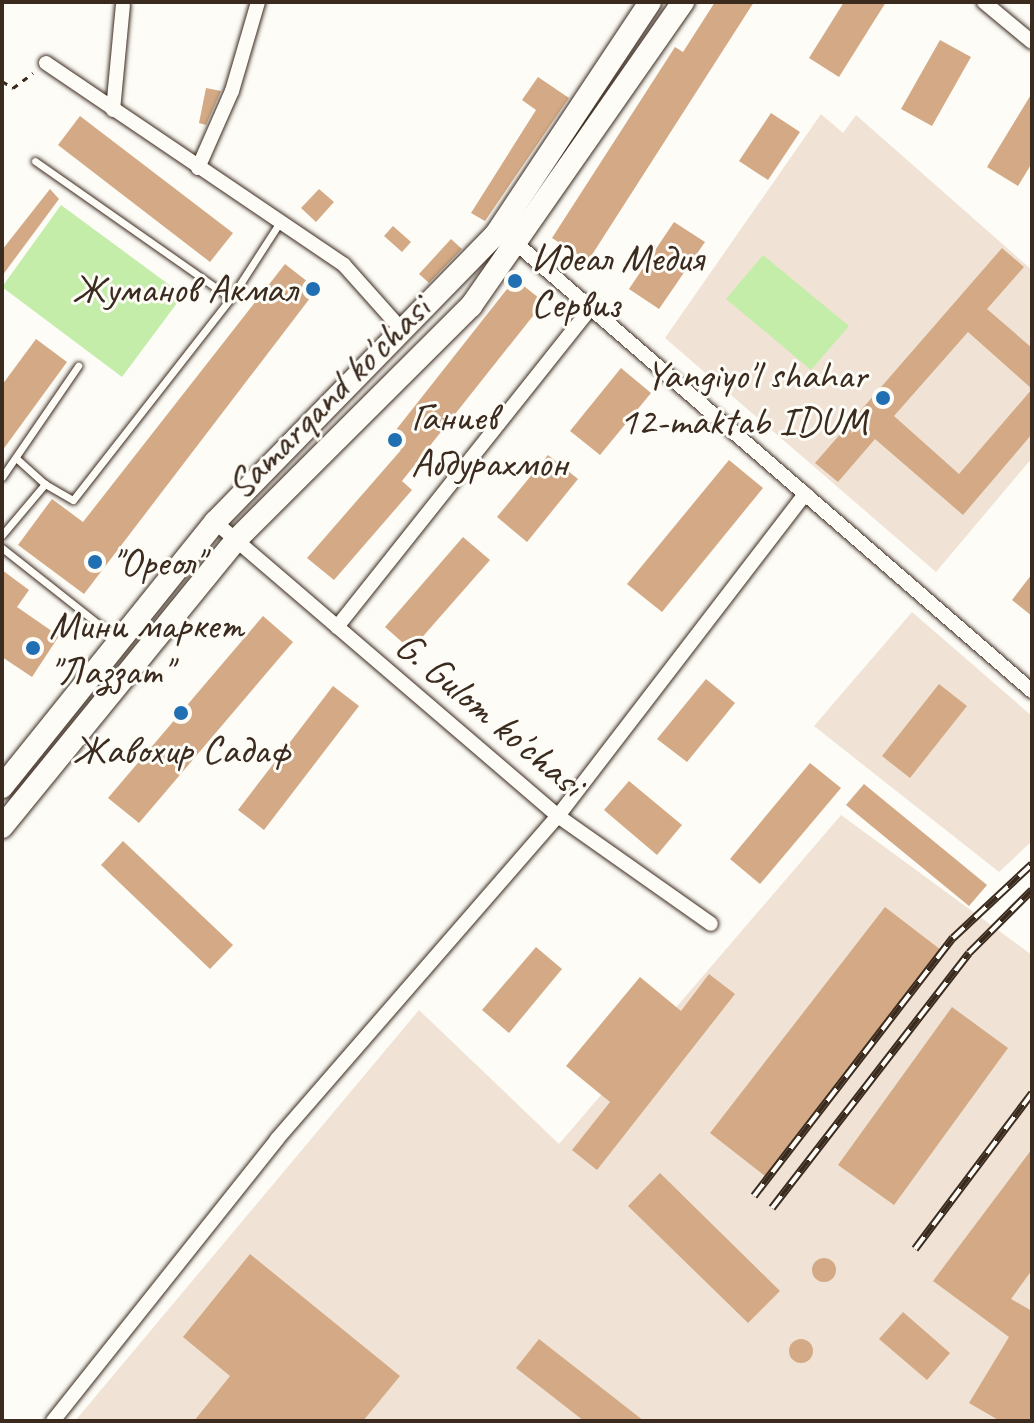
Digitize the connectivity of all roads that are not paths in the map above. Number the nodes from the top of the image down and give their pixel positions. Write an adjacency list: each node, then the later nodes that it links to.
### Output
1 (258, 2): 10 (street)
2 (650, 2): 15 (main road, Samarqand ko'chasi)
3 (683, 2): 12 (main road, Samarqand ko'chasi)
4 (984, 2): 6 (street)
5 (123, 5): 8 (street)
6 (1032, 42)
7 (46, 63): 8 (street)
8 (113, 110): 10 (street)
9 (35, 161): 13 (lane)
10 (198, 168): 11 (street)
11 (282, 219): 13 (lane); 15 (street)
12 (518, 245): 14 (street); 23 (main road, Samarqand ko'chasi)
13 (231, 298): 19 (lane)
14 (591, 308): 20 (street); 25 (street)
15 (402, 330): 21 (main road, Samarqand ko'chasi)
16 (78, 366): 17 (lane)
17 (16, 458): 18 (lane); 19 (lane)
18 (2, 477)
19 (45, 484): 22 (lane)
20 (805, 494): 27 (street); 29 (street)
21 (215, 522): 23 (street, G. Gulom ko'chasi); 26 (main road, Samarqand ko'chasi)
22 (2, 535)
23 (236, 540): 25 (street, G. Gulom ko'chasi); 30 (main road, Samarqand ko'chasi)
24 (3, 552): 26 (lane)
25 (337, 627): 29 (street, G. Gulom ko'chasi)
26 (116, 638): 28 (main road, Samarqand ko'chasi)
27 (1032, 691)
28 (2, 787)
29 (558, 816): 31 (street, G. Gulom ko'chasi); 32 (street)
30 (2, 827)
31 (711, 924)
32 (53, 1421)

